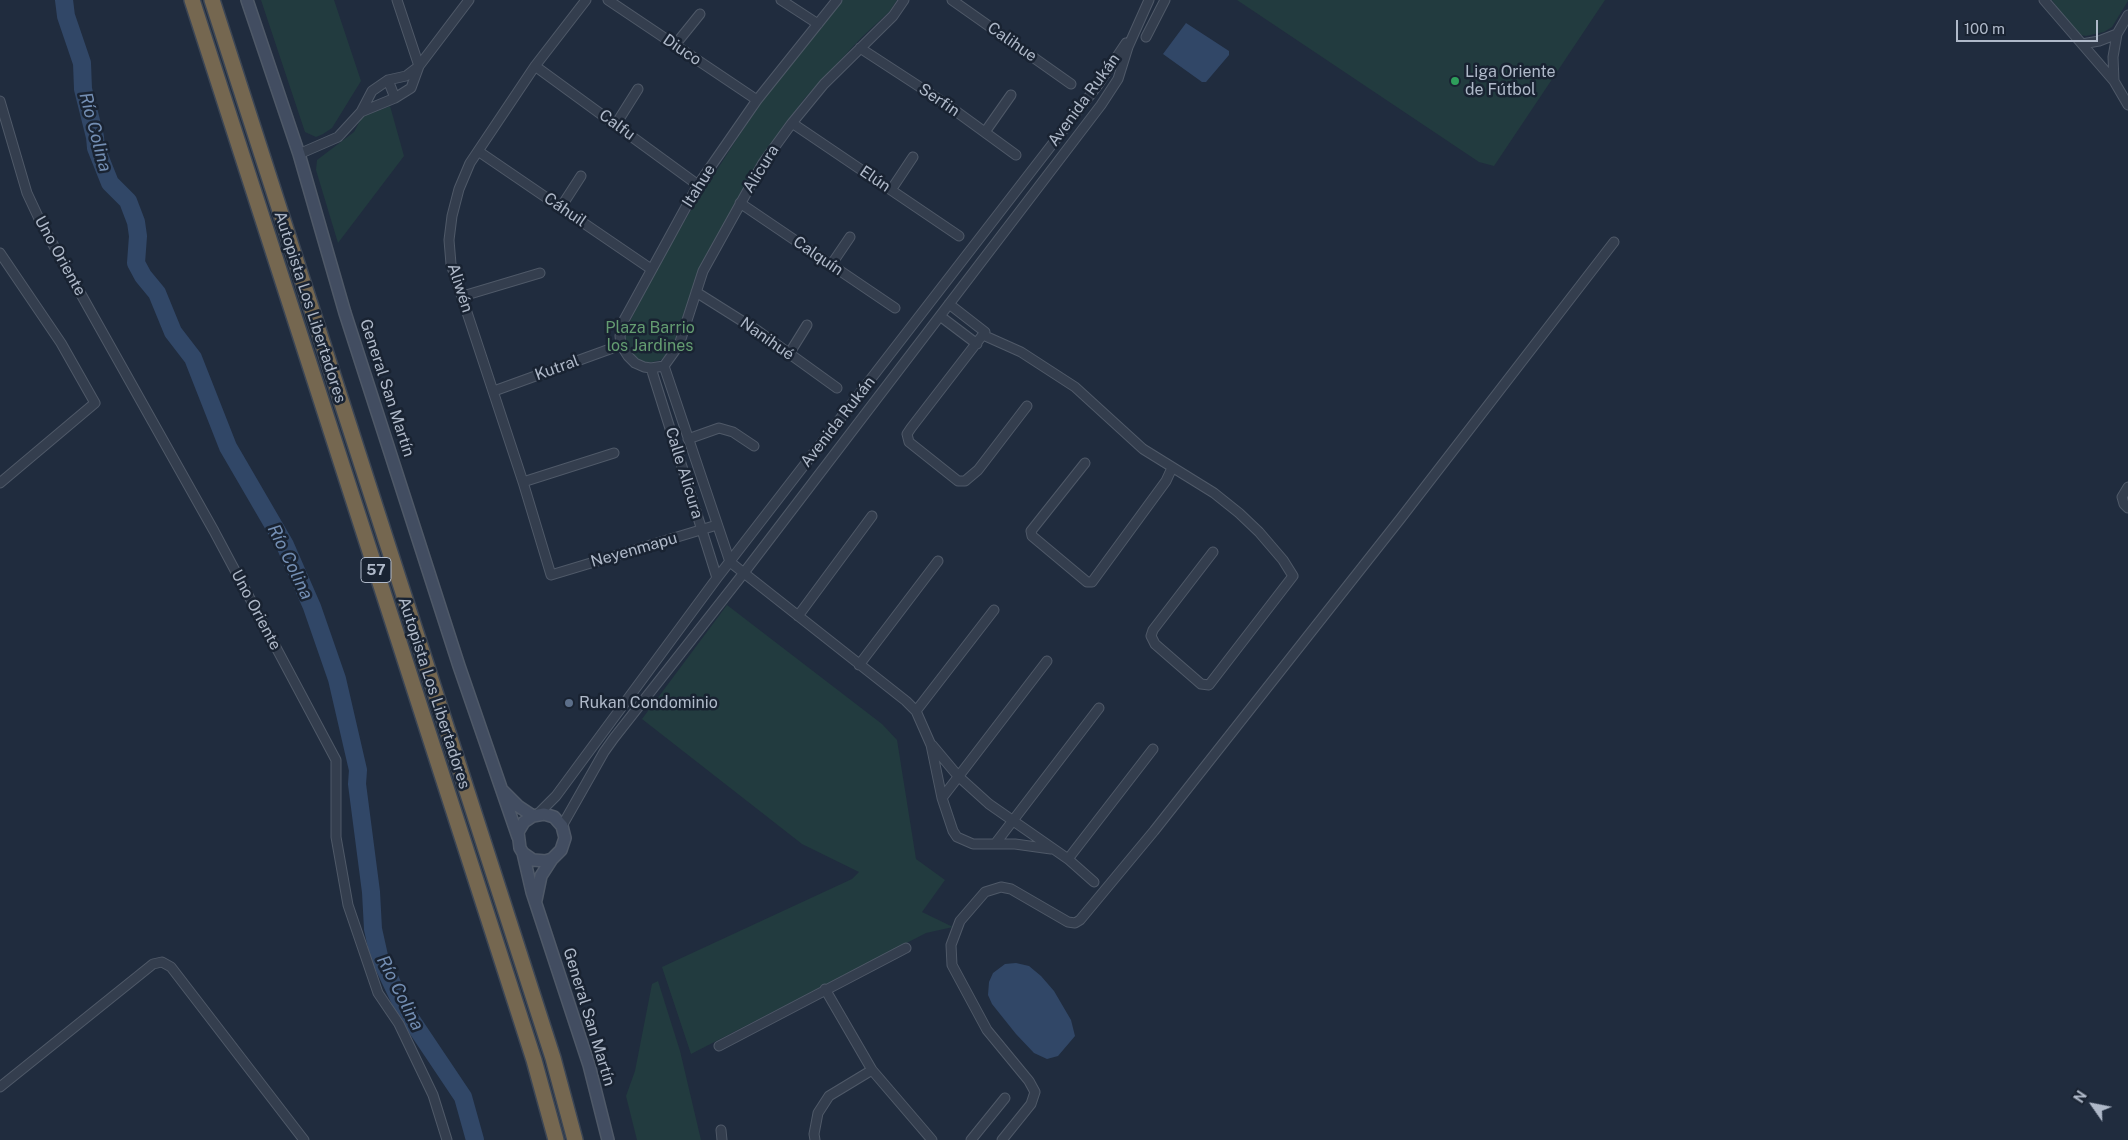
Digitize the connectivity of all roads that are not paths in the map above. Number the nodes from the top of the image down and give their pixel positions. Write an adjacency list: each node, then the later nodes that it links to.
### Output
1 (192, 0): 125 (highway, Autopista Los Libertadores / 57)
2 (212, 0): 126 (highway, Autopista Los Libertadores / 57)
3 (247, 0): 40 (street, General San Martín)
4 (397, 0): 24 (street)
5 (469, 0): 24 (street)
6 (586, 0): 25 (street, Aliwén)
7 (608, 0): 22 (street, Diuco)
8 (780, 0): 17 (street)
9 (837, 0): 17 (street, Itahue)
10 (904, 0): 23 (street, Alicura)
11 (952, 0): 28 (street, Calihue)
12 (1149, 0): 18 (street, Avenida Rukán)
13 (1165, 0): 20 (street)
14 (2044, 0): 21 (street)
15 (700, 14): 22 (street)
16 (2128, 15): 19 (street)
17 (818, 24): 32 (street, Itahue)
18 (1136, 28): 50 (street, Avenida Rukán); 52 (street, Avenida Rukán)
19 (2118, 34): 21 (street); 27 (street)
20 (1146, 37)
21 (2082, 44): 27 (street)
22 (675, 45): 32 (street, Diuco)
23 (860, 48): 36 (street, Alicura); 38 (street, Serfin)
24 (419, 66): 26 (street); 31 (street)
25 (535, 66): 37 (street, Calfu); 39 (street, Aliwén)
26 (388, 80): 31 (street); 35 (street)
27 (2114, 80): 34 (street)
28 (1071, 84)
29 (638, 89): 37 (street)
30 (1011, 94): 38 (street)
31 (395, 98): 35 (street)
32 (757, 100): 44 (street, Itahue)
33 (0, 101): 124 (street, Uno Oriente)
34 (2128, 105)
35 (361, 112): 40 (street)
36 (792, 123): 45 (street, Elún); 46 (street, Alicura)
37 (616, 124): 44 (street, Calfu)
38 (986, 132): 41 (street, Serfin)
39 (478, 151): 47 (street, Cáhuil); 58 (street, Aliwén)
40 (299, 154): 103 (street, General San Martín)
41 (1016, 155)
42 (913, 157): 45 (street)
43 (581, 176): 47 (street)
44 (698, 185): 55 (street, Itahue)
45 (891, 190): 48 (street, Elún)
46 (740, 204): 54 (street, Calquín); 57 (street, Alicura)
47 (560, 207): 55 (street, Cáhuil)
48 (959, 236)
49 (850, 237): 54 (street)
50 (976, 242): 52 (street); 71 (street, Avenida Rukán)
51 (1614, 242): 132 (street)
52 (989, 252): 59 (street, Avenida Rukán)
53 (0, 253): 80 (street)
54 (831, 265): 60 (street, Calquín)
55 (651, 269): 65 (street, Itahue)
56 (540, 273): 58 (street)
57 (696, 292): 66 (street, Nanihué); 67 (street, Alicura)
58 (463, 296): 70 (street, Aliwén)
59 (949, 304): 61 (street, Avenida Rukán); 63 (street)
60 (895, 308)
61 (940, 316): 64 (street); 73 (street, Avenida Rukán)
62 (807, 325): 66 (street)
63 (984, 333): 64 (street); 78 (street)
64 (976, 344): 72 (street)
65 (621, 345): 68 (street); 70 (street, Kutral)
66 (789, 354): 69 (street, Nanihué)
67 (664, 366): 68 (street); 74 (street, Calle Alicura)
68 (650, 368): 85 (street, Calle Alicura)
69 (837, 388)
70 (494, 391): 79 (street, Aliwén)
71 (853, 402): 73 (street); 88 (street, Avenida Rukán)
72 (1027, 406)
73 (866, 412): 89 (street, Avenida Rukán)
74 (688, 439): 75 (street); 84 (street, Calle Alicura)
75 (754, 446)
76 (614, 453): 79 (street)
77 (1085, 463): 78 (street)
78 (1172, 468): 86 (street)
79 (523, 482): 90 (street, Aliwén)
80 (0, 484)
81 (2128, 488): 82 (street)
82 (2128, 508)
83 (872, 516): 93 (street)
84 (717, 526): 85 (street, Neyenmapu); 88 (street, Calle Alicura)
85 (702, 530): 90 (street, Neyenmapu); 91 (street, Calle Alicura)
86 (1213, 552)
87 (938, 561): 95 (street)
88 (730, 562): 89 (street); 91 (street, Avenida Rukán)
89 (743, 574): 93 (street); 97 (street, Avenida Rukán)
90 (551, 575)
91 (717, 578): 96 (street, Avenida Rukán)
92 (994, 610): 99 (street)
93 (798, 616): 95 (street)
94 (1047, 661): 102 (street)
95 (859, 665): 99 (street)
96 (640, 684): 97 (street); 105 (street, Avenida Rukán)
97 (650, 692): 107 (street, Avenida Rukán)
98 (1099, 708): 106 (street)
99 (916, 711): 100 (street)
100 (932, 745): 102 (street); 104 (street)
101 (1153, 749): 113 (street)
102 (958, 776): 104 (street); 106 (street)
103 (498, 784): 105 (street, General San Martín); 108 (street, General San Martín)
104 (942, 798): 109 (street)
105 (535, 815): 107 (street); 108 (street)
106 (1012, 821): 109 (street); 110 (street)
107 (562, 826): 112 (street)
108 (518, 837): 111 (street)
109 (995, 844): 110 (street)
110 (1051, 849): 113 (street)
111 (523, 853): 112 (street); 115 (street, General San Martín)
112 (552, 859): 115 (street, General San Martín)
113 (1068, 859): 114 (street)
114 (1094, 882)
115 (536, 904): 127 (street, General San Martín)
116 (906, 948): 117 (street)
117 (825, 989): 118 (street); 119 (street)
118 (719, 1046)
119 (872, 1070): 129 (street); 130 (street)
120 (0, 1087): 123 (street)
121 (1005, 1098): 131 (street)
122 (721, 1130): 128 (street)
123 (304, 1140)
124 (447, 1140)
125 (556, 1140)
126 (575, 1140)
127 (608, 1140)
128 (722, 1140)
129 (815, 1140)
130 (932, 1140)
131 (971, 1140)
132 (1002, 1140)

